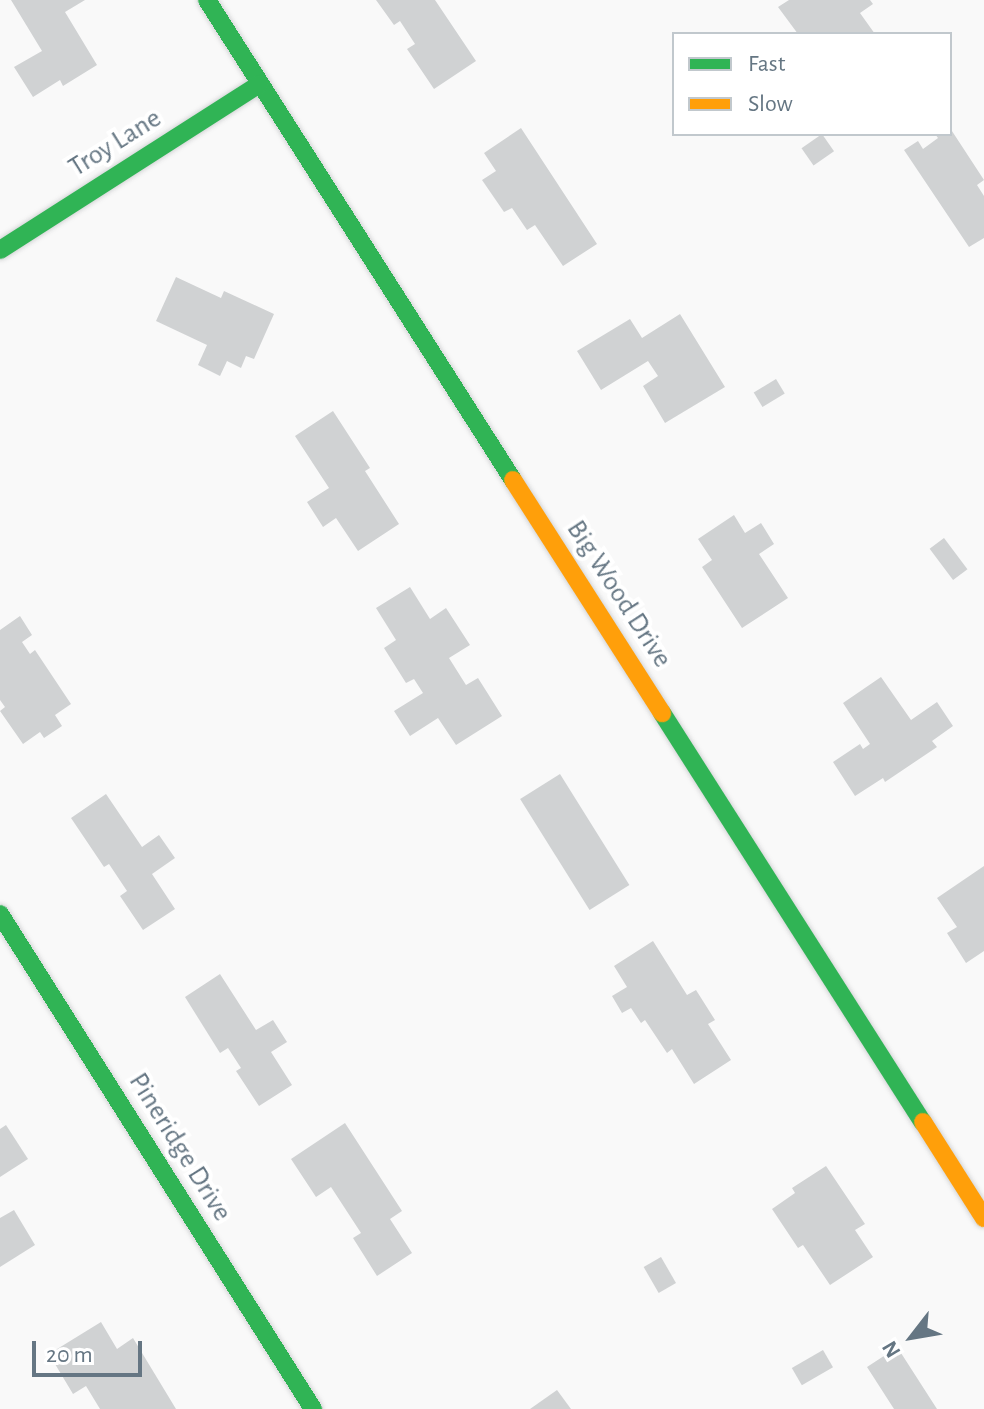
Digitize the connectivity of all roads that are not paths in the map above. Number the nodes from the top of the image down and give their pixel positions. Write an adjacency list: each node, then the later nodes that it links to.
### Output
1 (207, 0): 2 (street, Big Wood Drive)
2 (260, 84): 3 (street, Troy Lane); 5 (street, Big Wood Drive)
3 (0, 250)
4 (0, 914): 6 (street, Pineridge Drive)
5 (984, 1218)
6 (313, 1409)

